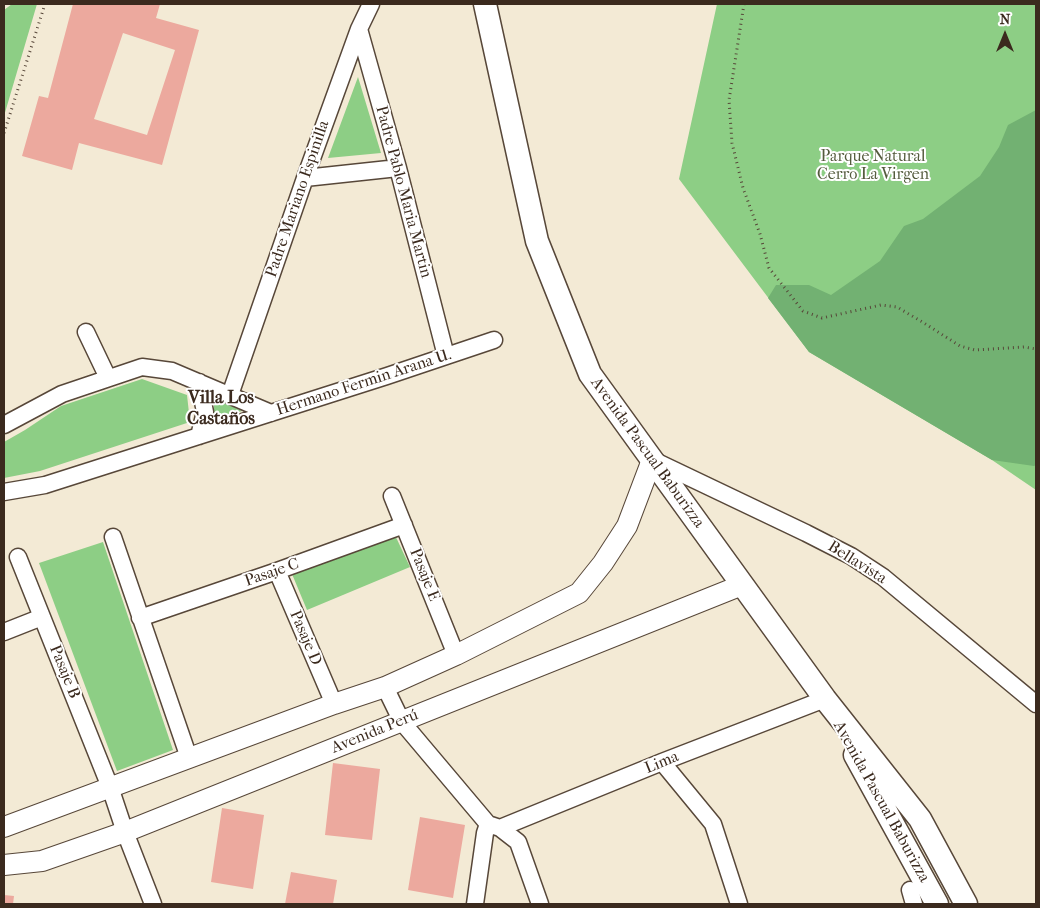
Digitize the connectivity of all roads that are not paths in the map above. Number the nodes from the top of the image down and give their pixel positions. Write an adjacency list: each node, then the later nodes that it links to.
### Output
1 (370, 4): 3 (street, Padre Mariano Espinilla)
2 (485, 4): 15 (main road, Avenida Pascual Baburizza)
3 (359, 29): 4 (street, Padre Pablo Maria Martin); 5 (street, Padre Mariano Espinilla)
4 (398, 168): 5 (street); 8 (street, Padre Pablo Maria Martin)
5 (305, 178): 11 (street, Padre Mariano Espinilla)
6 (86, 332): 9 (street)
7 (494, 340): 8 (street, Hermano Fermin Arana U.)
8 (446, 356): 12 (street, Hermano Fermin Arana U.)
9 (108, 378): 10 (street); 13 (street)
10 (199, 382): 11 (street); 14 (street)
11 (230, 395): 12 (street)
12 (271, 413): 14 (street, Hermano Fermin Arana U.)
13 (4, 425)
14 (199, 436): 16 (street, Hermano Fermin Arana U.)
15 (652, 460): 22 (main road, Avenida Pascual Baburizza); 26 (street); 30 (street, Bellavista)
16 (4, 492)
17 (392, 496): 18 (street, Pasaje E)
18 (404, 525): 21 (street, Pasaje C); 26 (street, Pasaje E)
19 (113, 536): 24 (street)
20 (18, 558): 23 (street, Pasaje B)
21 (277, 572): 24 (street, Pasaje C); 29 (street, Pasaje D)
22 (742, 586): 28 (main road, Avenida Pascual Baburizza); 31 (street, Avenida Perú)
23 (42, 617): 25 (street); 34 (street, Pasaje B)
24 (140, 618): 32 (street)
25 (4, 632)
26 (456, 655): 27 (street)
27 (385, 687): 29 (street); 31 (street)
28 (825, 699): 33 (street, Lima); 43 (main road, Avenida Pascual Baburizza); 44 (main road, Avenida Pascual Baburizza)
29 (334, 704): 32 (street)
30 (1036, 704)
31 (402, 722): 35 (street); 37 (street, Avenida Perú)
32 (189, 758): 34 (street)
33 (662, 762): 35 (street, Lima); 42 (street)
34 (110, 787): 36 (street); 37 (street, Pasaje B)
35 (494, 826): 40 (street); 41 (street)
36 (4, 828)
37 (125, 832): 38 (street, Avenida Perú); 39 (street, Pasaje B)
38 (4, 866)
39 (153, 904)
40 (475, 904)
41 (540, 904)
42 (739, 904)
43 (937, 904)
44 (966, 904)

